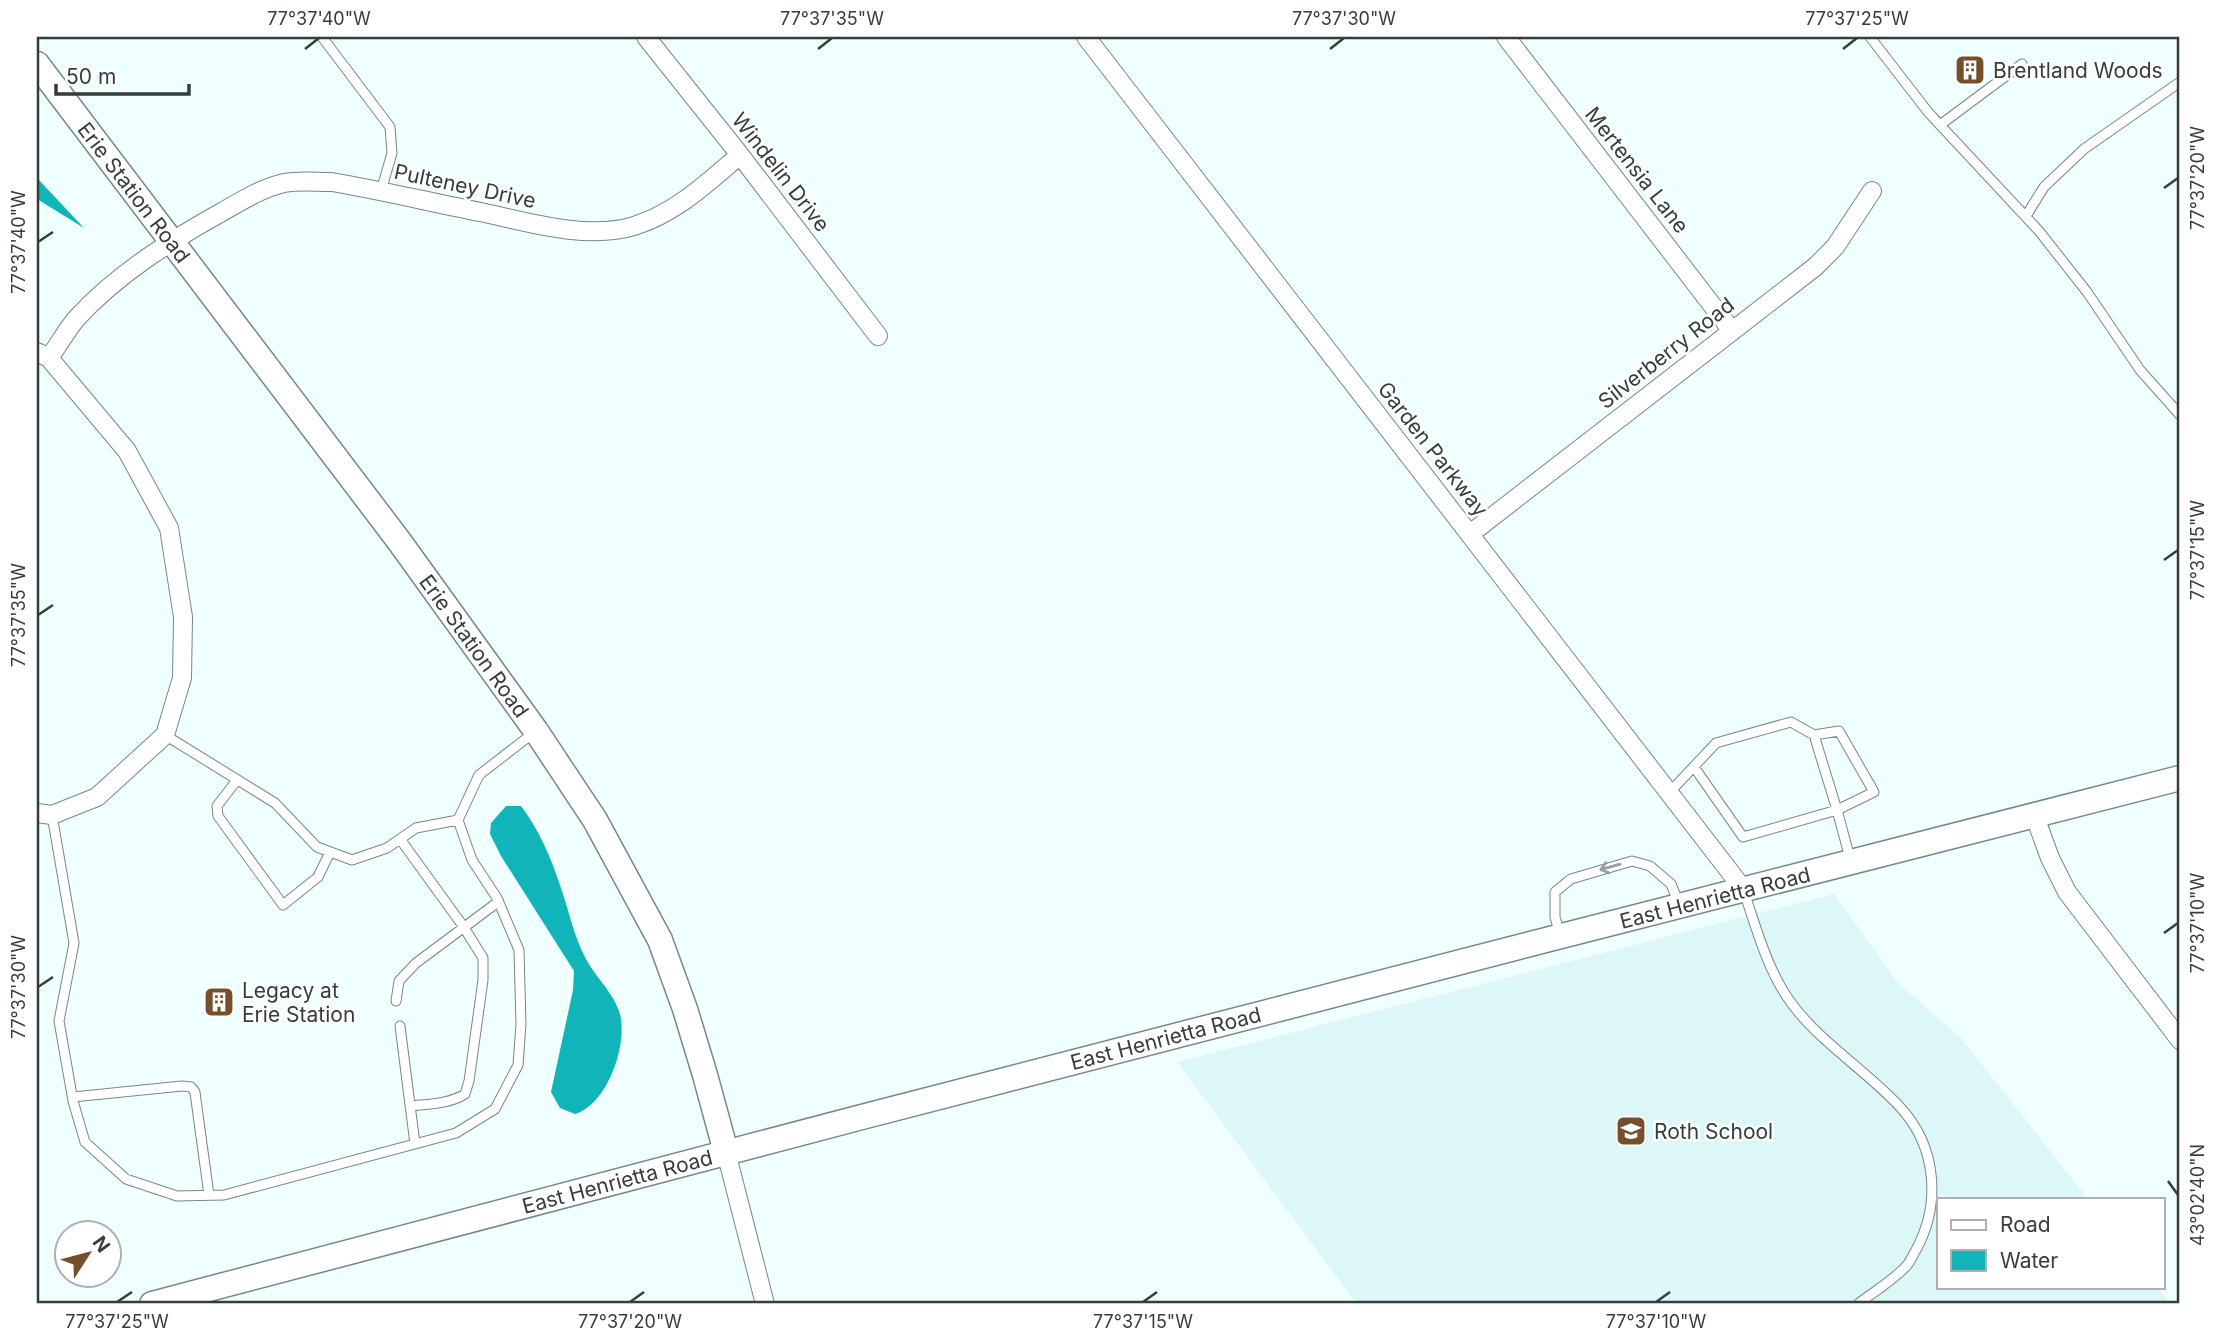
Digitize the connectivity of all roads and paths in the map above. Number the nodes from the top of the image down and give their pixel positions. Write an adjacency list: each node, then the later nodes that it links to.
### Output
1 (322, 37): 11 (lane)
2 (646, 37): 10 (street, Windelin Drive)
3 (1086, 37): 19 (street, Garden Parkway)
4 (1506, 37): 15 (street, Mertensia Lane)
5 (1870, 37): 9 (lane)
6 (37, 64): 14 (main road, Erie Station Road)
7 (2022, 64): 9 (lane)
8 (2180, 82): 13 (lane)
9 (1940, 125): 13 (lane)
10 (740, 155): 11 (street, Pulteney Drive); 16 (street, Windelin Drive)
11 (381, 191): 14 (street, Pulteney Drive)
12 (1872, 191): 15 (street, Silverberry Road)
13 (2025, 216): 18 (lane)
14 (172, 241): 17 (street, Pulteney Drive); 20 (main road, Erie Station Road)
15 (1732, 331): 19 (street, Silverberry Road)
16 (878, 336)
17 (43, 355): 22 (street)
18 (2180, 415)
19 (1470, 534): 26 (street, Garden Parkway)
20 (536, 731): 30 (lane); 45 (main road, Erie Station Road)
21 (1814, 734): 23 (lane); 27 (lane); 27 (lane)
22 (165, 736): 25 (lane); 28 (street)
23 (1694, 767): 26 (lane); 27 (lane)
24 (2180, 778): 29 (main road, East Henrietta Road)
25 (237, 780): 32 (lane); 32 (lane)
26 (1669, 793): 34 (street, Garden Parkway)
27 (1837, 810): 33 (lane)
28 (44, 814): 42 (lane)
29 (2035, 817): 33 (main road, East Henrietta Road); 41 (street)
30 (458, 820): 31 (lane); 35 (lane)
31 (400, 839): 32 (lane); 37 (lane)
32 (330, 852)
33 (1851, 862): 34 (main road, East Henrietta Road)
34 (1744, 890): 36 (main road, East Henrietta Road); 49 (lane)
35 (498, 902): 37 (lane); 44 (lane)
36 (1679, 906): 38 (main road, East Henrietta Road); 38 (lane, one-way to 38)
37 (463, 926): 39 (lane); 43 (lane)
38 (1560, 937): 45 (main road, East Henrietta Road)
39 (396, 1001)
40 (400, 1026): 43 (lane)
41 (2180, 1040)
42 (73, 1097): 46 (lane); 46 (lane)
43 (411, 1106): 44 (lane)
44 (415, 1144): 46 (lane)
45 (726, 1152): 47 (main road, East Henrietta Road); 48 (street, Erie Station Road)
46 (209, 1195)
47 (152, 1304)
48 (765, 1304)
49 (1858, 1304)

